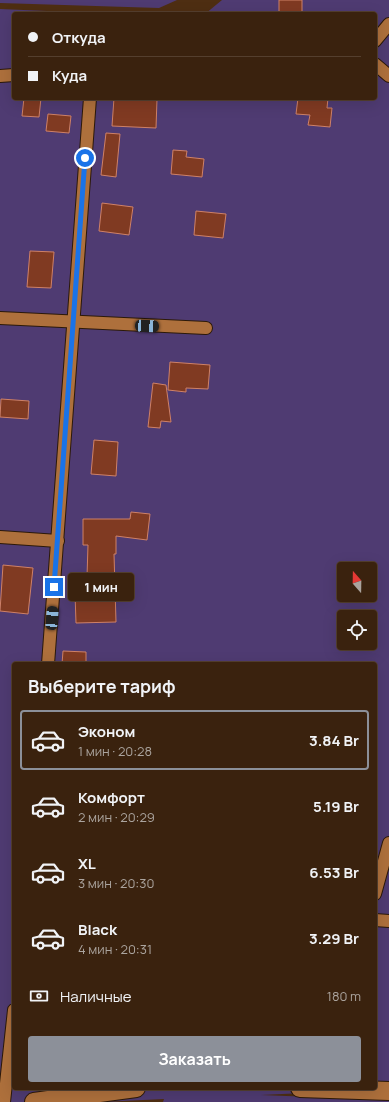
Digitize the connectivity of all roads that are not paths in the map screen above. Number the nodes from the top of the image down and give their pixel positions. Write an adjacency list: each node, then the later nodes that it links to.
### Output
1 (389, 24): 2 (street)
2 (377, 39)
3 (377, 66): 6 (street)
4 (12, 75): 5 (street)
5 (0, 76)
6 (389, 76)
7 (90, 100): 9 (street)
8 (0, 318): 9 (street)
9 (73, 322): 10 (street); 12 (street)
10 (206, 328)
11 (0, 537): 12 (street)
12 (58, 541): 13 (street)
13 (48, 662)
14 (389, 844): 15 (street)
15 (377, 887)
16 (377, 920): 17 (street)
17 (389, 921)
18 (12, 1028): 22 (street)
19 (121, 1090): 23 (street)
20 (359, 1090): 21 (street)
21 (389, 1091)
22 (4, 1102)
23 (34, 1102)

